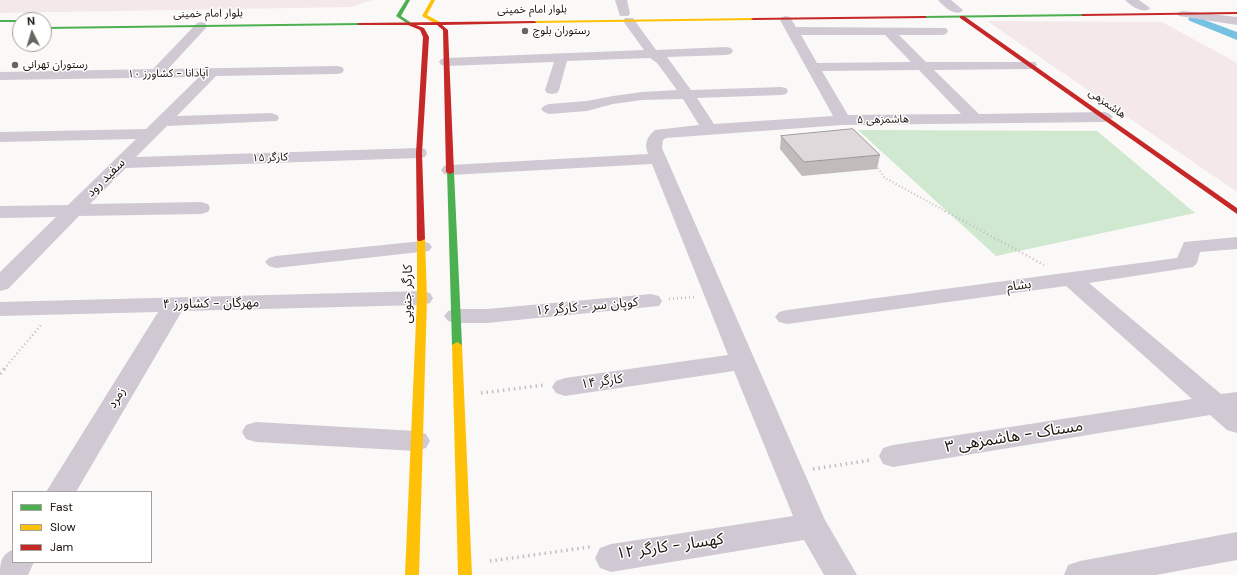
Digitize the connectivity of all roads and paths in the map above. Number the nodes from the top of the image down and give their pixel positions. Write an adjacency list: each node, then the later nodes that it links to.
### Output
1 (408, 0): 11 (main road)
2 (433, 0): 12 (main road)
3 (622, 0): 13 (street)
4 (944, 0): 8 (street)
5 (1131, 0): 7 (street)
6 (1237, 7): 7 (main road, بلوار امام خمینی)
7 (1144, 8): 8 (main road, بلوار امام خمینی)
8 (959, 13): 10 (main road, بلوار امام خمینی); 13 (main road, بلوار امام خمینی); 14 (main road, بلوار امام خمینی); 32 (main road, هاشمزهی)
9 (1237, 13): 10 (main road, بلوار امام خمینی)
10 (1183, 14): 18 (street)
11 (398, 16): 12 (main road, بلوار امام خمینی); 15 (main road, بلوار امام خمینی); 19 (main road, کارگر جنوبی)
12 (424, 16): 13 (main road, بلوار امام خمینی); 20 (main road)
13 (626, 18): 14 (main road, بلوار امام خمینی); 20 (main road, بلوار امام خمینی); 29 (street)
14 (785, 19): 25 (street)
15 (52, 20)
16 (0, 21): 17 (main road)
17 (12, 21)
18 (1237, 21)
19 (408, 23): 20 (main road, بلوار امام خمینی); 21 (main road, بلوار امام خمینی); 51 (main road, کارگر جنوبی)
20 (438, 23): 31 (main road)
21 (201, 26): 22 (main road, بلوار امام خمینی); 37 (street)
22 (52, 28)
23 (0, 29): 24 (main road)
24 (12, 29)
25 (792, 31): 26 (street); 34 (street)
26 (888, 31): 27 (street); 33 (street)
27 (942, 31)
28 (726, 51): 29 (street)
29 (652, 53): 30 (street); 41 (street)
30 (562, 57): 31 (street); 39 (street)
31 (446, 62): 55 (main road)
32 (1030, 65): 33 (street); 43 (main road, هاشمزهی)
33 (923, 66): 34 (street); 45 (street)
34 (812, 67): 46 (street)
35 (337, 70): 36 (street, آپادانا - کشاورز ۱۰)
36 (211, 73): 37 (street, آپادانا - کشاورز ۱۰); 47 (street, سفید رود)
37 (156, 74): 38 (street, آپادانا - کشاورز ۱۰)
38 (0, 76)
39 (552, 90)
40 (781, 91): 41 (street)
41 (687, 94): 42 (street); 48 (street)
42 (549, 109)
43 (1105, 117): 45 (street, هاشمزهی ۵); 59 (main road, هاشمزهی)
44 (272, 118): 47 (street)
45 (974, 118): 46 (street, هاشمزهی ۵)
46 (843, 120): 48 (street, هاشمزهی ۵)
47 (164, 121): 49 (street, سفید رود)
48 (709, 129): 52 (street, هاشمزهی ۵)
49 (150, 134): 50 (street); 54 (street, سفید رود)
50 (0, 137)
51 (423, 152): 54 (street, کارگر ۱۵); 61 (main road, کارگر جنوبی)
52 (659, 158): 55 (street); 65 (street)
53 (871, 159): 63 (path)
54 (121, 163): 57 (street, سفید رود)
55 (450, 170): 71 (main road)
56 (201, 208): 57 (street)
57 (73, 211): 58 (street); 64 (street, سفید رود)
58 (0, 212)
59 (1237, 212)
60 (1237, 243): 63 (street, بشام)
61 (422, 247): 62 (street); 66 (main road, کارگر جنوبی)
62 (276, 262)
63 (1071, 279): 72 (street, بشام); 77 (street)
64 (0, 284)
65 (717, 295): 67 (path, کوپان سر - کارگر ۱۶); 73 (street)
66 (422, 298): 68 (street, مهرگان - کشاورز ۴); 80 (main road, کارگر جنوبی)
67 (651, 301): 71 (street, کوپان سر - کارگر ۱۶)
68 (174, 305): 69 (street, مهرگان - کشاورز ۴); 83 (street, زمرد)
69 (56, 308): 70 (street, مهرگان - کشاورز ۴); 74 (path)
70 (0, 309)
71 (456, 316): 76 (main road)
72 (787, 317)
73 (744, 361): 75 (street, کارگر ۱۴); 82 (street)
74 (0, 374)
75 (565, 387): 76 (path, کارگر ۱۴)
76 (460, 395): 88 (main road)
77 (1227, 403): 78 (street); 81 (street, مستاک - هاشمزهی ۳)
78 (1237, 423)
79 (256, 432): 80 (street)
80 (416, 441): 91 (main road, کارگر جنوبی)
81 (893, 456): 82 (path)
82 (790, 473): 84 (street)
83 (62, 491)
84 (812, 526): 86 (street, کهسار - کارگر ۱۲); 93 (street)
85 (1237, 546): 89 (street)
86 (611, 558): 88 (path, کهسار - کارگر ۱۲)
87 (17, 563): 90 (street)
88 (465, 564): 92 (main road)
89 (1153, 569): 94 (street)
90 (10, 575)
91 (412, 575)
92 (465, 575)
93 (841, 575)
94 (1080, 575)

